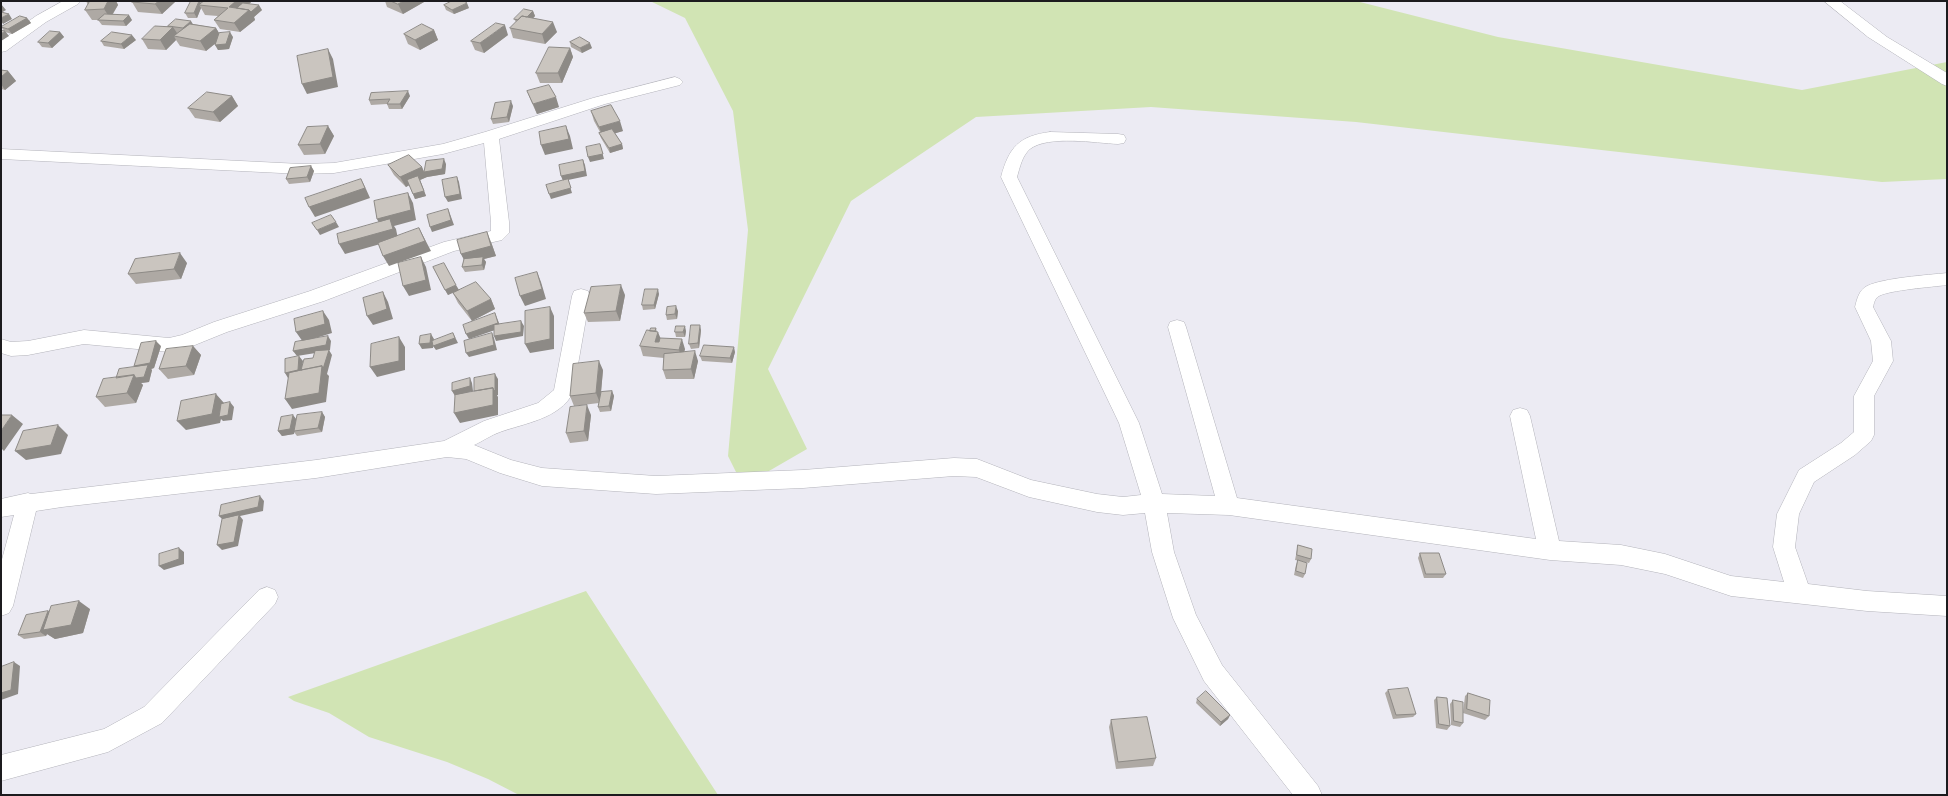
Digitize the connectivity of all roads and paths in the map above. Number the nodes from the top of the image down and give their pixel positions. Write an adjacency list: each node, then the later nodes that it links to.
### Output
1 (73, 1): 3 (street)
2 (1831, 1): 4 (street)
3 (1, 48)
4 (1947, 81)
5 (675, 82): 6 (street)
6 (491, 136): 8 (street); 12 (street)
7 (1118, 139): 16 (street)
8 (1, 156)
9 (1947, 279): 20 (street)
10 (581, 296): 14 (street)
11 (1177, 327): 17 (street)
12 (1, 346)
13 (1520, 416): 19 (street)
14 (447, 449): 15 (street); 16 (street)
15 (28, 502): 18 (street); 22 (street)
16 (1154, 503): 17 (street); 25 (street)
17 (1229, 506): 19 (street)
18 (1, 508)
19 (1550, 550): 20 (street)
20 (1800, 594): 23 (street)
21 (267, 597): 24 (street)
22 (1, 606)
23 (1947, 606)
24 (1, 768)
25 (1309, 795)

